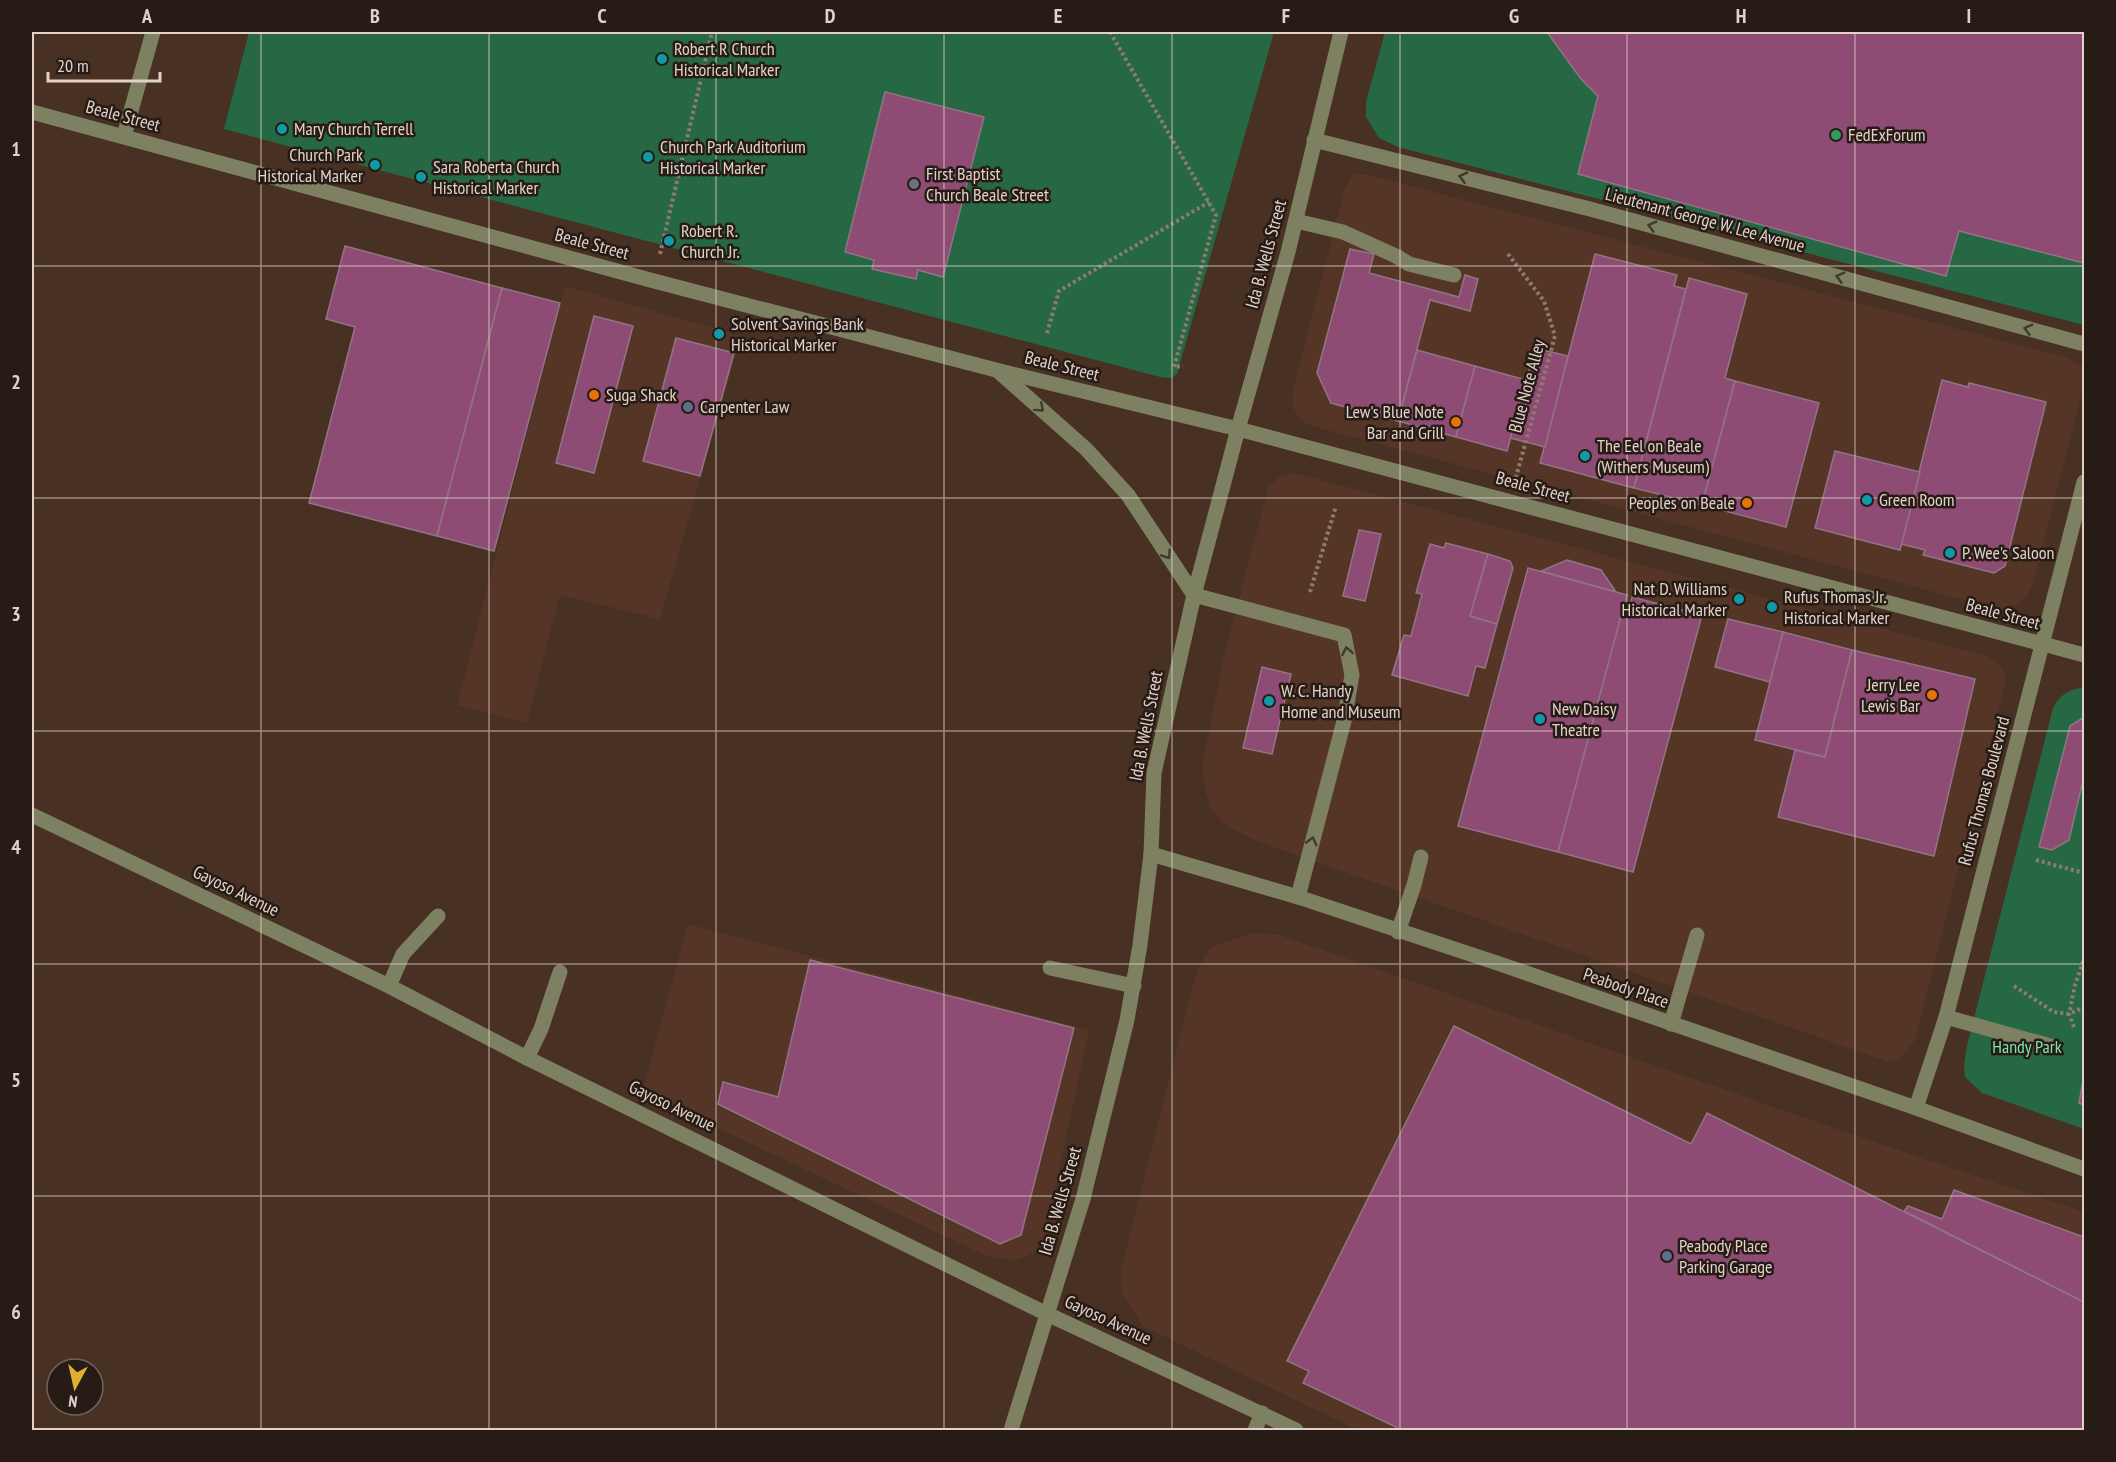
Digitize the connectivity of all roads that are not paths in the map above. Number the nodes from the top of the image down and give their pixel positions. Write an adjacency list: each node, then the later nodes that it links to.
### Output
1 (153, 32): 4 (street)
2 (1341, 32): 5 (street, Ida B. Wells Street)
3 (32, 112): 4 (street, Beale Street)
4 (124, 136): 9 (street, Beale Street)
5 (1314, 140): 6 (street, Ida B. Wells Street); 8 (street, Lieutenant George W. Lee Avenue, one-way to 5)
6 (1296, 221): 7 (street); 10 (street, Ida B. Wells Street)
7 (1454, 274)
8 (2085, 344)
9 (996, 369): 10 (street, Beale Street); 12 (street, one-way to 12)
10 (1238, 429): 12 (street, Ida B. Wells Street); 13 (street, Beale Street)
11 (2085, 482): 13 (street, Rufus Thomas Boulevard)
12 (1194, 594): 16 (street, Ida B. Wells Street); 18 (street, one-way to 12)
13 (2043, 645): 14 (street, Beale Street); 26 (street, Rufus Thomas Boulevard)
14 (2085, 656)
15 (32, 815): 24 (street, Gayoso Avenue)
16 (1150, 854): 18 (street, Peabody Place); 25 (street, Ida B. Wells Street)
17 (1421, 857): 20 (street)
18 (1298, 897): 20 (street, Peabody Place)
19 (438, 916): 24 (street)
20 (1398, 932): 27 (street, Peabody Place)
21 (1697, 935): 27 (street)
22 (1050, 968): 25 (street)
23 (560, 972): 29 (street)
24 (389, 986): 29 (street, Gayoso Avenue)
25 (1134, 986): 32 (street, Ida B. Wells Street)
26 (1946, 1017): 28 (street); 30 (street, Rufus Thomas Boulevard)
27 (1671, 1024): 30 (street, Peabody Place)
28 (2054, 1047)
29 (527, 1058): 32 (street, Gayoso Avenue)
30 (1916, 1108): 31 (street, Peabody Place)
31 (2085, 1169)
32 (1047, 1314): 33 (street, Gayoso Avenue); 34 (street, Ida B. Wells Street)
33 (1262, 1413): 35 (street); 36 (street, Gayoso Avenue)
34 (1011, 1431)
35 (1255, 1431)
36 (1296, 1431)

